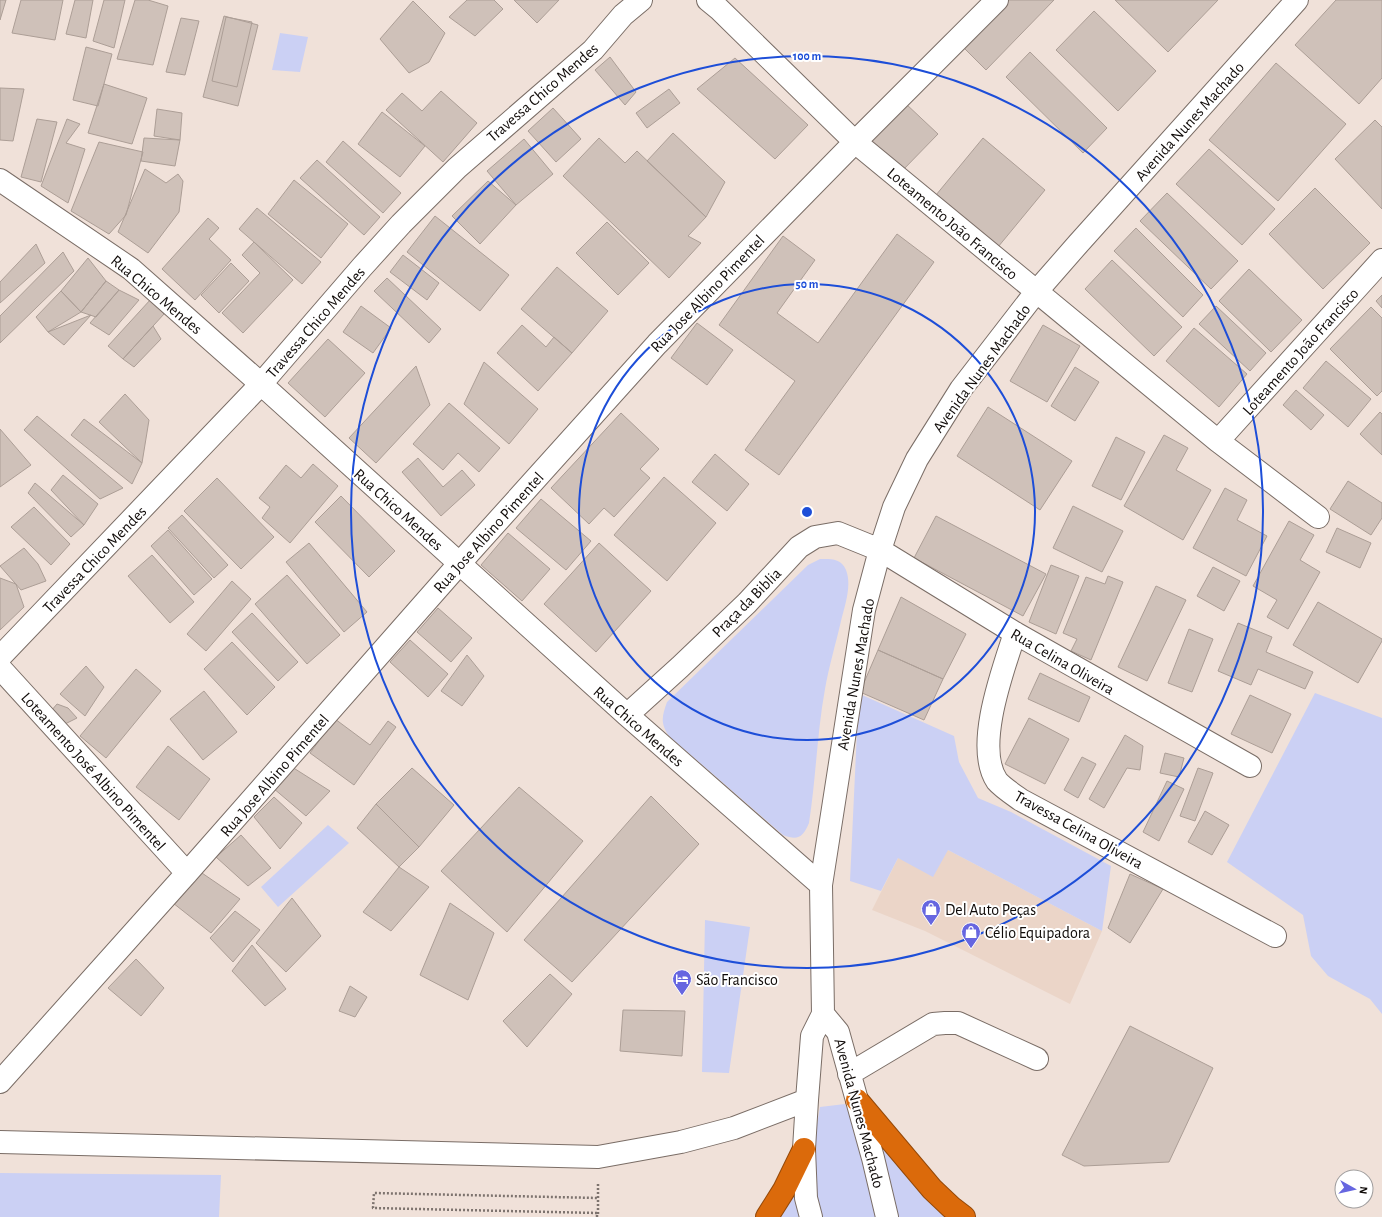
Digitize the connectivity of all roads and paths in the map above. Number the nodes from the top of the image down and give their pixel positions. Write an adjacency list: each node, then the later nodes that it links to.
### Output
1 (641, 0): 9 (street, Travessa Chico Mendes)
2 (708, 0): 5 (street, Loteamento João Francisco)
3 (997, 0): 5 (street, Rua Jose Albino Pimentel)
4 (1297, 0): 8 (street, Avenida Nunes Machado)
5 (854, 142): 8 (street, Loteamento João Francisco); 13 (street, Rua Jose Albino Pimentel)
6 (0, 180): 9 (street, Rua Chico Mendes)
7 (1382, 260): 10 (street, Loteamento João Francisco)
8 (1036, 292): 10 (street, Loteamento João Francisco); 12 (street, Avenida Nunes Machado)
9 (261, 384): 13 (street, Rua Chico Mendes); 15 (street, Travessa Chico Mendes)
10 (1218, 441): 11 (street, Loteamento João Francisco)
11 (1318, 517)
12 (880, 550): 14 (street, Rua Celina Oliveira); 17 (street, Praça da Biblia); 20 (street, Avenida Nunes Machado)
13 (459, 564): 17 (street, Rua Chico Mendes); 19 (street, Rua Jose Albino Pimentel)
14 (1015, 633): 18 (street, Rua Celina Oliveira); 21 (street, Travessa Celina Oliveira)
15 (0, 657)
16 (0, 668): 19 (street, Loteamento José Albino Pimentel)
17 (627, 715): 20 (street, Rua Chico Mendes)
18 (1250, 766)
19 (187, 873): 25 (street, Rua Jose Albino Pimentel)
20 (821, 885): 22 (street, Avenida Nunes Machado)
21 (1275, 936)
22 (823, 1014): 24 (street, Avenida Nunes Machado); 26 (street, Avenida Nunes Machado)
23 (1037, 1059): 24 (street)
24 (850, 1074): 27 (street, Avenida Nunes Machado)
25 (0, 1082)
26 (806, 1100): 29 (street, Avenida Nunes Machado); 30 (street)
27 (856, 1100): 35 (street, Avenida Nunes Machado); 36 (highway)
28 (0, 1142): 30 (street)
29 (804, 1149): 33 (highway); 34 (street, Avenida Nunes Machado)
30 (598, 1157): 31 (path)
31 (598, 1198): 32 (path); 32 (path)
32 (597, 1217)
33 (767, 1217)
34 (811, 1217)
35 (887, 1217)
36 (964, 1217)

